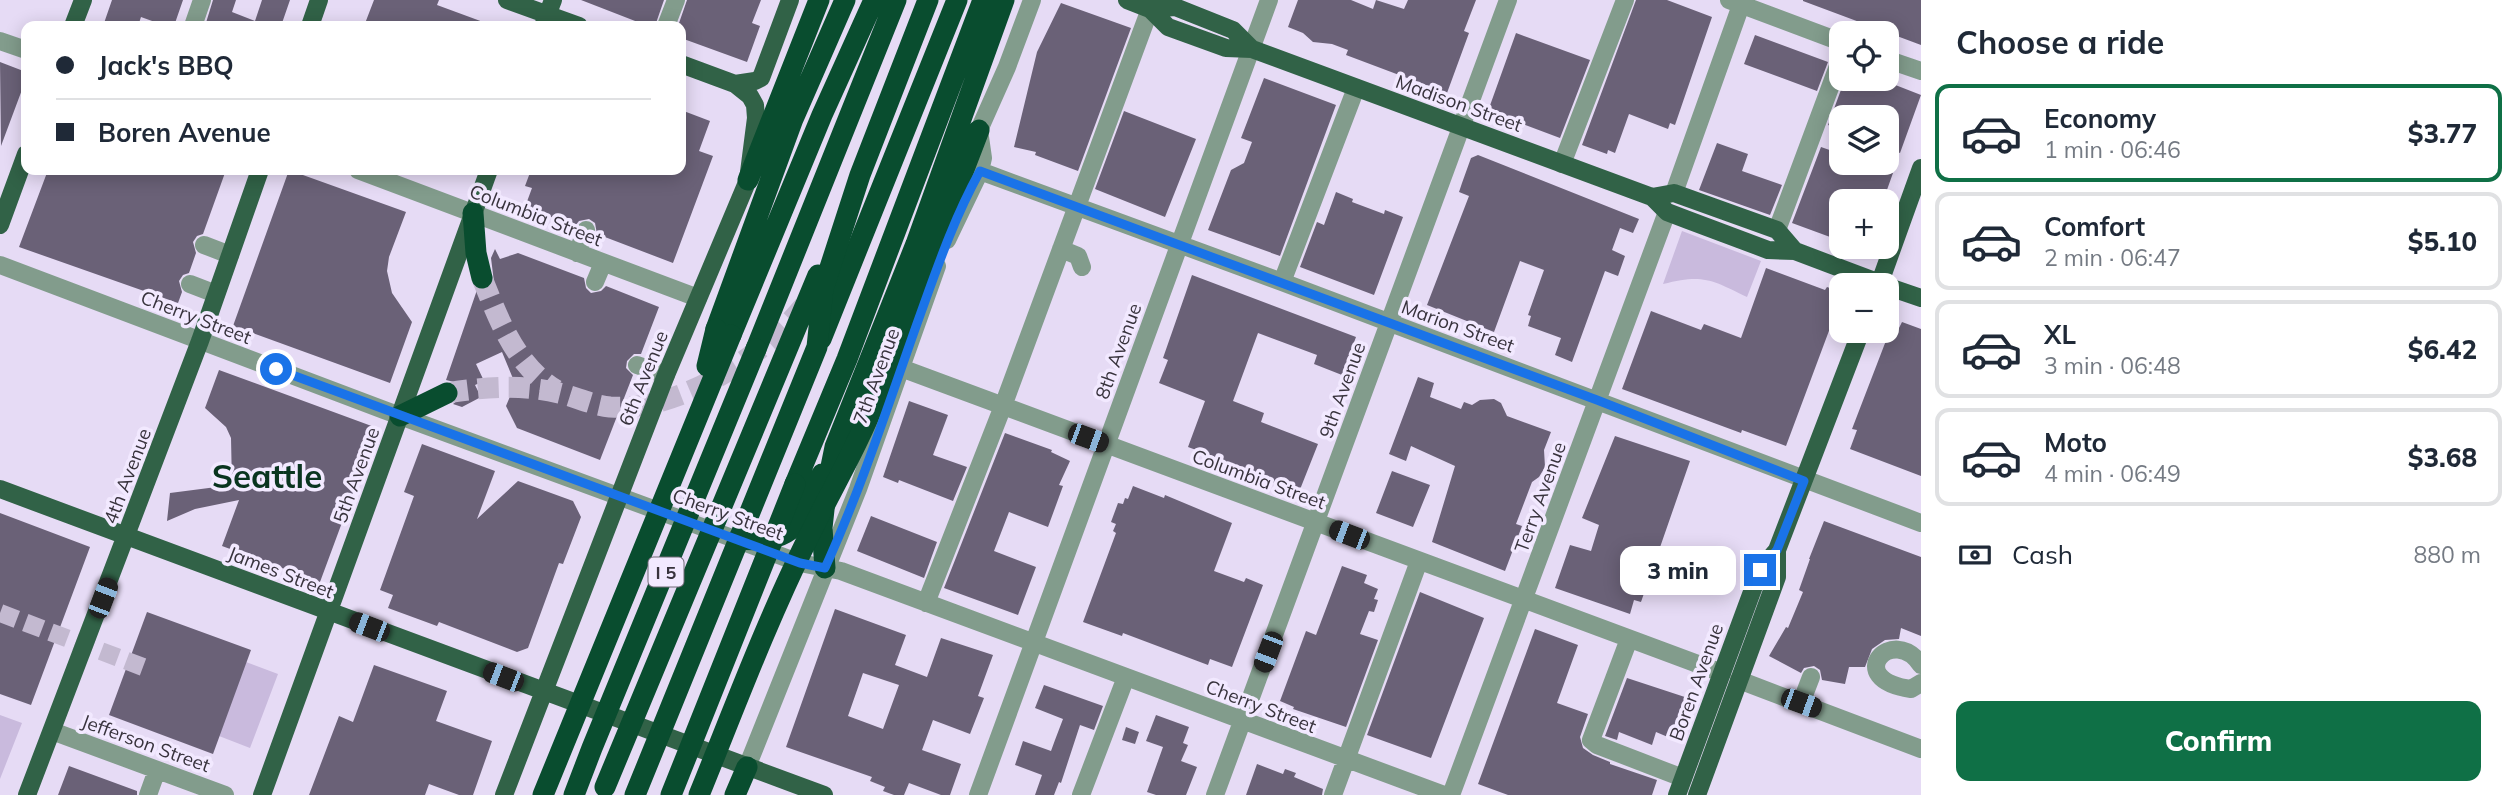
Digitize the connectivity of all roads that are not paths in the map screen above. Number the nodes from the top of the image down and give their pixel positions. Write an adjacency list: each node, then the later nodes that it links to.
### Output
1 (83, 0): 23 (main road)
2 (202, 0): 24 (street)
3 (319, 0): 25 (main road)
4 (507, 0): 22 (main road)
5 (676, 0): 27 (street)
6 (790, 0): 35 (main road)
7 (819, 0): 47 (highway)
8 (845, 0): 77 (highway)
9 (874, 0): 77 (highway, I 5)
10 (896, 0): 127 (highway, I 5, bridge)
11 (928, 0): 80 (highway, bridge)
12 (957, 0): 80 (highway, bridge)
13 (983, 0): 129 (highway, bridge)
14 (1004, 0): 89 (highway)
15 (1032, 0): 39 (street, 7th Avenue)
16 (1127, 0): 21 (main road, Madison Street)
17 (1269, 0): 31 (street, 8th Avenue)
18 (1508, 0): 38 (street, 9th Avenue)
19 (1625, 0): 40 (street)
20 (1735, 2): 28 (street); 48 (street)
21 (1150, 9): 31 (main road, Madison Street); 50 (street)
22 (548, 14): 26 (main road)
23 (75, 21)
24 (195, 21)
25 (312, 21)
26 (566, 21)
27 (668, 21)
28 (1829, 37)
29 (0, 41): 30 (street)
30 (21, 48)
31 (1252, 49): 36 (main road, Madison Street); 57 (street, 8th Avenue)
32 (1899, 63): 34 (street)
33 (686, 66): 35 (main road)
34 (1921, 71)
35 (735, 84): 47 (main road, 6th Avenue)
36 (1356, 88): 38 (main road, Madison Street); 70 (street)
37 (1829, 90): 55 (street)
38 (1462, 127): 40 (main road, Madison Street); 76 (street, 9th Avenue)
39 (979, 130): 43 (street, 7th Avenue); 130 (highway, bridge)
40 (1563, 164): 49 (main road, Madison Street)
41 (21, 168): 53 (main road)
42 (1921, 168): 67 (main road)
43 (980, 171): 50 (street, Marion Street); 82 (street, 7th Avenue)
44 (258, 175): 62 (main road, 4th Avenue)
45 (371, 175): 52 (street, Columbia Street)
46 (487, 175): 52 (main road, 5th Avenue)
47 (748, 180): 74 (main road, 6th Avenue)
48 (1674, 193): 49 (main road); 55 (main road, Madison Street)
49 (1652, 197): 51 (main road, Madison Street)
50 (1077, 207): 57 (street, Marion Street); 59 (street)
51 (1667, 212): 60 (main road, Madison Street); 85 (street, Terry Avenue)
52 (473, 213): 61 (street, Columbia Street); 68 (highway); 87 (main road, 5th Avenue)
53 (0, 225)
54 (586, 230): 61 (street)
55 (1777, 230): 60 (main road, Madison Street)
56 (832, 240): 120 (highway, bridge)
57 (1180, 244): 70 (street, Marion Street); 88 (street, 8th Avenue)
58 (204, 245): 62 (street)
59 (1062, 249): 65 (street); 86 (street)
60 (1795, 251): 66 (main road, Madison Street)
61 (577, 253): 63 (street, Columbia Street)
62 (230, 255): 73 (main road, 4th Avenue)
63 (603, 263): 69 (street); 74 (street, Columbia Street)
64 (0, 265): 78 (street, Cherry Street)
65 (1082, 267)
66 (1852, 273)
67 (1887, 273)
68 (482, 278)
69 (595, 282)
70 (1282, 282): 76 (street, Marion Street)
71 (190, 284): 73 (street)
72 (1899, 290): 75 (main road, Madison Street)
73 (216, 294): 78 (main road, 4th Avenue)
74 (698, 298): 83 (main road, 6th Avenue)
75 (1921, 298)
76 (1389, 323): 85 (street, Marion Street); 93 (street, 9th Avenue)
77 (724, 332): 126 (highway, I 5, bridge)
78 (200, 341): 87 (street, Cherry Street); 95 (main road, 4th Avenue)
79 (1856, 343): 90 (main road, Boren Avenue)
80 (817, 347): 128 (highway, bridge)
81 (637, 365): 83 (street)
82 (901, 368): 86 (street, Columbia Street); 99 (street, 7th Avenue)
83 (666, 375): 92 (main road, 6th Avenue)
84 (447, 393): 87 (highway)
85 (1597, 400): 90 (street, Marion Street); 100 (street, Terry Avenue)
86 (1003, 406): 88 (street, Columbia Street); 101 (street)
87 (400, 416): 92 (street, Cherry Street); 102 (main road, 5th Avenue)
88 (1106, 444): 93 (street, Columbia Street); 104 (street, 8th Avenue)
89 (835, 447): 96 (highway); 99 (highway)
90 (1804, 481): 94 (street, Marion Street); 97 (main road, Boren Avenue)
91 (0, 489): 95 (main road, James Street)
92 (619, 496): 96 (street, Cherry Street); 111 (main road, 6th Avenue)
93 (1316, 523): 98 (street, Columbia Street); 113 (street, 9th Avenue)
94 (1921, 523)
95 (127, 536): 102 (main road, James Street); 114 (main road, 4th Avenue)
96 (738, 539): 99 (street, Cherry Street)
97 (1777, 550): 106 (main road, Boren Avenue); 109 (main road, Boren Avenue)
98 (1419, 561): 100 (street, Columbia Street); 116 (street)
99 (825, 568): 101 (street, Cherry Street); 117 (street, 7th Avenue)
100 (1525, 600): 103 (street, Columbia Street); 138 (street, Terry Avenue)
101 (926, 603): 104 (street, Cherry Street)
102 (330, 612): 111 (main road, James Street); 124 (main road, 5th Avenue)
103 (1629, 639): 106 (street, Columbia Street); 119 (street)
104 (1035, 643): 107 (street, Cherry Street); 133 (street, 8th Avenue)
105 (1921, 665): 110 (street)
106 (1722, 673): 119 (main road, Boren Avenue)
107 (1126, 677): 113 (street, Cherry Street); 134 (street)
108 (1811, 677): 112 (street)
109 (1739, 680): 112 (street); 140 (main road, Boren Avenue)
110 (1921, 683)
111 (543, 693): 117 (main road, James Street); 125 (main road, 6th Avenue)
112 (1801, 703): 115 (street)
113 (1242, 720): 116 (street, Cherry Street); 135 (street, 9th Avenue)
114 (52, 731): 118 (street, Jefferson Street); 121 (main road, 4th Avenue)
115 (1921, 749)
116 (1346, 760): 136 (street); 137 (street, Cherry Street)
117 (747, 767): 131 (highway); 132 (main road, James Street)
118 (157, 771): 122 (street); 123 (street, Jefferson Street)
119 (1683, 778): 139 (main road, Boren Avenue)
120 (603, 791)
121 (27, 795)
122 (148, 795)
123 (225, 795)
124 (262, 795)
125 (504, 795)
126 (543, 795)
127 (574, 795)
128 (635, 795)
129 (671, 795)
130 (699, 795)
131 (735, 795)
132 (824, 795)
133 (978, 795)
134 (1082, 795)
135 (1215, 795)
136 (1333, 795)
137 (1444, 795)
138 (1451, 795)
139 (1677, 795)
140 (1697, 795)

